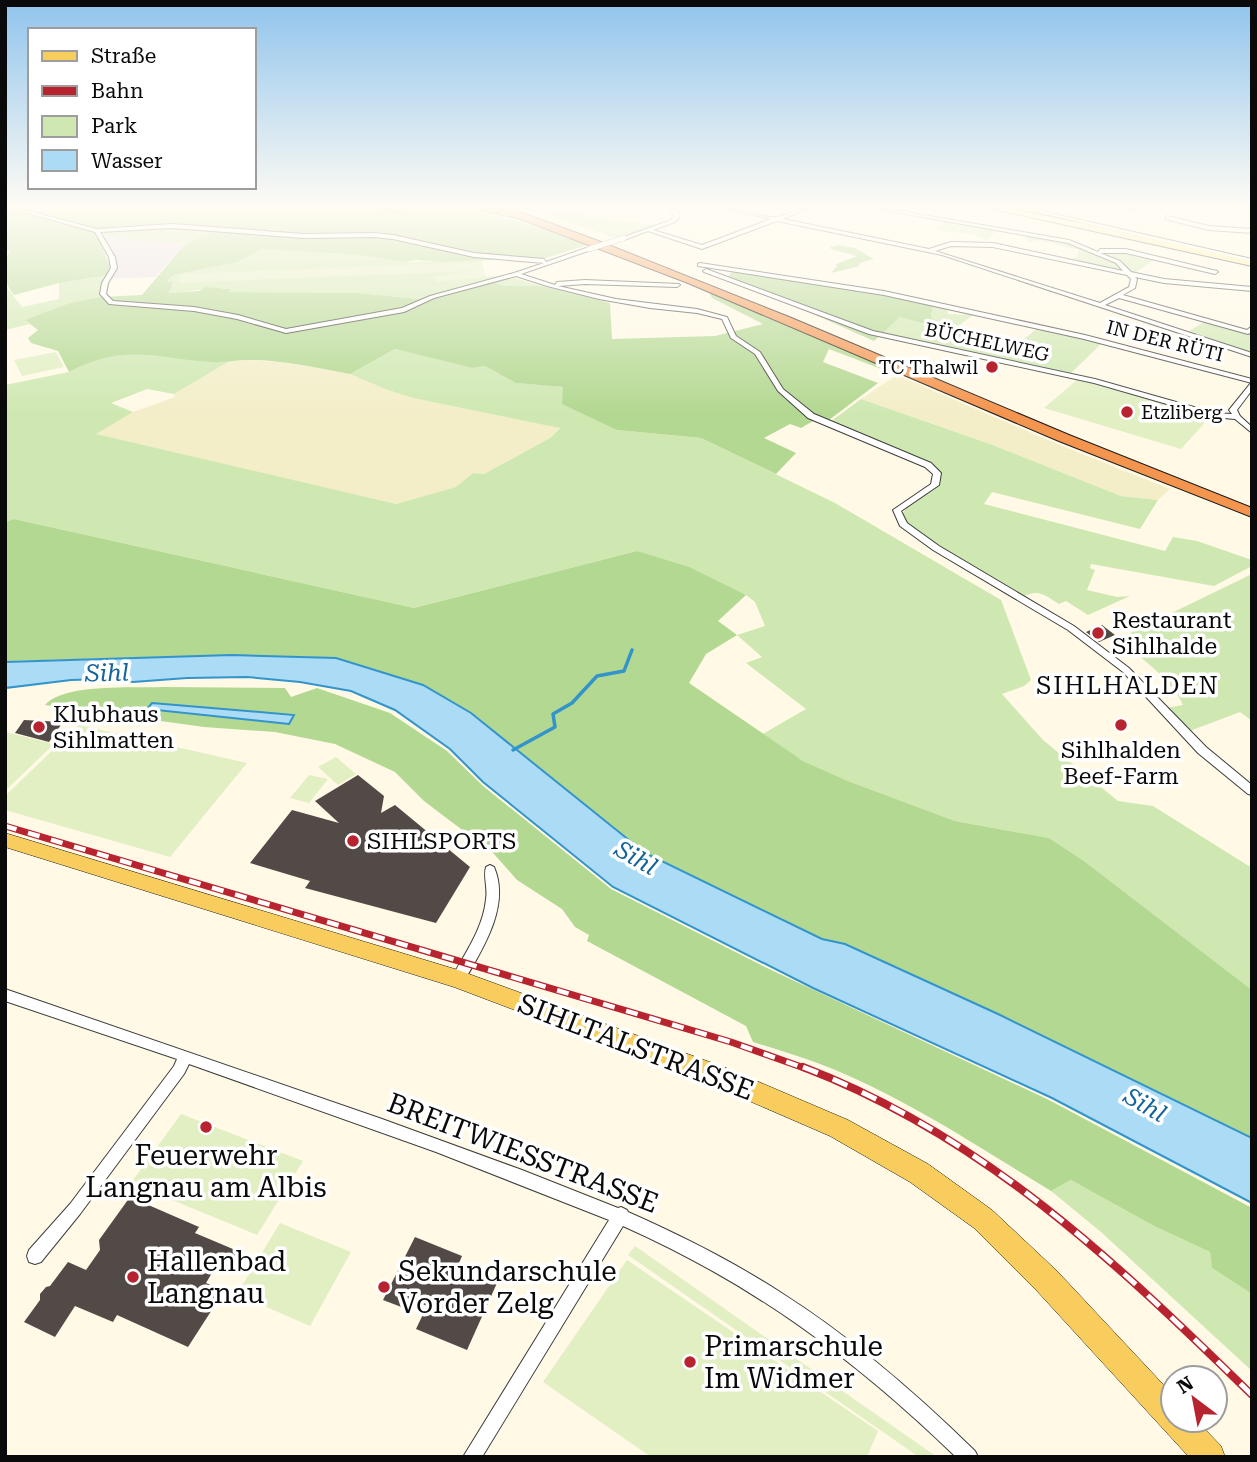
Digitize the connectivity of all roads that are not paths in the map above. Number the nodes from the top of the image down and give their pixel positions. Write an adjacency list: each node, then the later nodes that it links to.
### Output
1 (108, 277): 2 (street)
2 (504, 277)
3 (525, 277): 12 (street)
4 (686, 277): 22 (highway)
5 (703, 277): 21 (highway)
6 (724, 277): 19 (street, BÜCHELWEG)
7 (788, 277): 18 (street, IN DER RÜTI)
8 (1015, 277): 15 (street)
9 (1132, 277): 14 (street)
10 (1145, 277): 13 (street)
11 (677, 285): 12 (street)
12 (548, 286): 23 (street)
13 (1252, 289)
14 (1119, 296): 15 (street); 16 (street)
15 (1101, 305): 17 (street)
16 (1252, 328)
17 (1252, 355)
18 (1252, 383): 19 (street)
19 (1237, 418): 20 (street)
20 (1252, 431)
21 (1252, 502)
22 (1252, 513)
23 (1252, 791)
24 (5, 840): 26 (main road, SIHLTALSTRASSE)
25 (491, 870): 26 (street)
26 (458, 979): 31 (main road, SIHLTALSTRASSE)
27 (5, 995): 28 (street, BREITWIESSTRASSE)
28 (185, 1057): 29 (street, BREITWIESSTRASSE); 30 (street)
29 (621, 1216): 33 (street); 34 (street, BREITWIESSTRASSE)
30 (35, 1256)
31 (1159, 1401)
32 (1189, 1434): 35 (main road, SIHLTALSTRASSE)
33 (471, 1457)
34 (969, 1457)
35 (1210, 1457)

